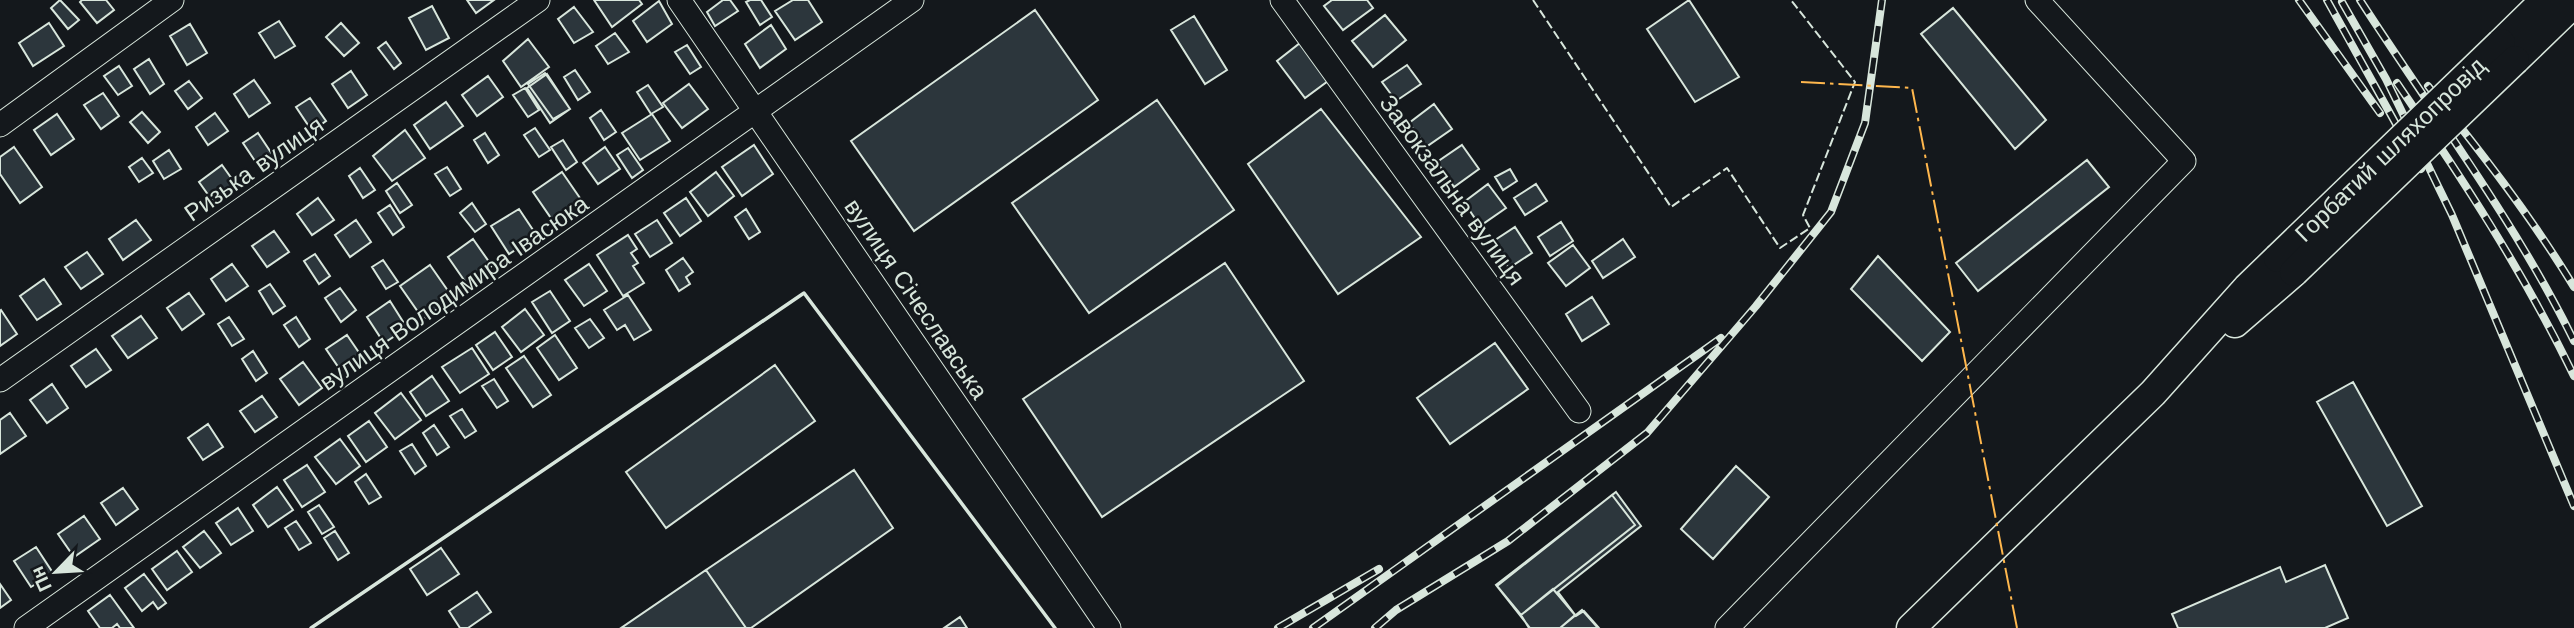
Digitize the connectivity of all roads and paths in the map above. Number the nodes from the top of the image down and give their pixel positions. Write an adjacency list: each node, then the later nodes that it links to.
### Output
1 (172, 0): 11 (street)
2 (538, 0): 12 (street, Ризька вулиця)
3 (679, 0): 10 (street, вулиця Січеславська)
4 (912, 0): 10 (street, вулиця Володимира Івасюка)
5 (1282, 0): 13 (street, Завокзальна вулиця)
6 (2037, 0): 16 (street)
7 (2545, 0): 9 (main road)
8 (2574, 3): 9 (main road)
9 (2508, 52): 17 (main road, Горбатий шляхопровід, bridge)
10 (756, 111): 14 (street, вулиця Володимира Івасюка); 15 (street, вулиця Січеславська)
11 (0, 125)
12 (0, 380)
13 (1579, 411)
14 (26, 628)
15 (1109, 628)
16 (1727, 628)
17 (1911, 628)

